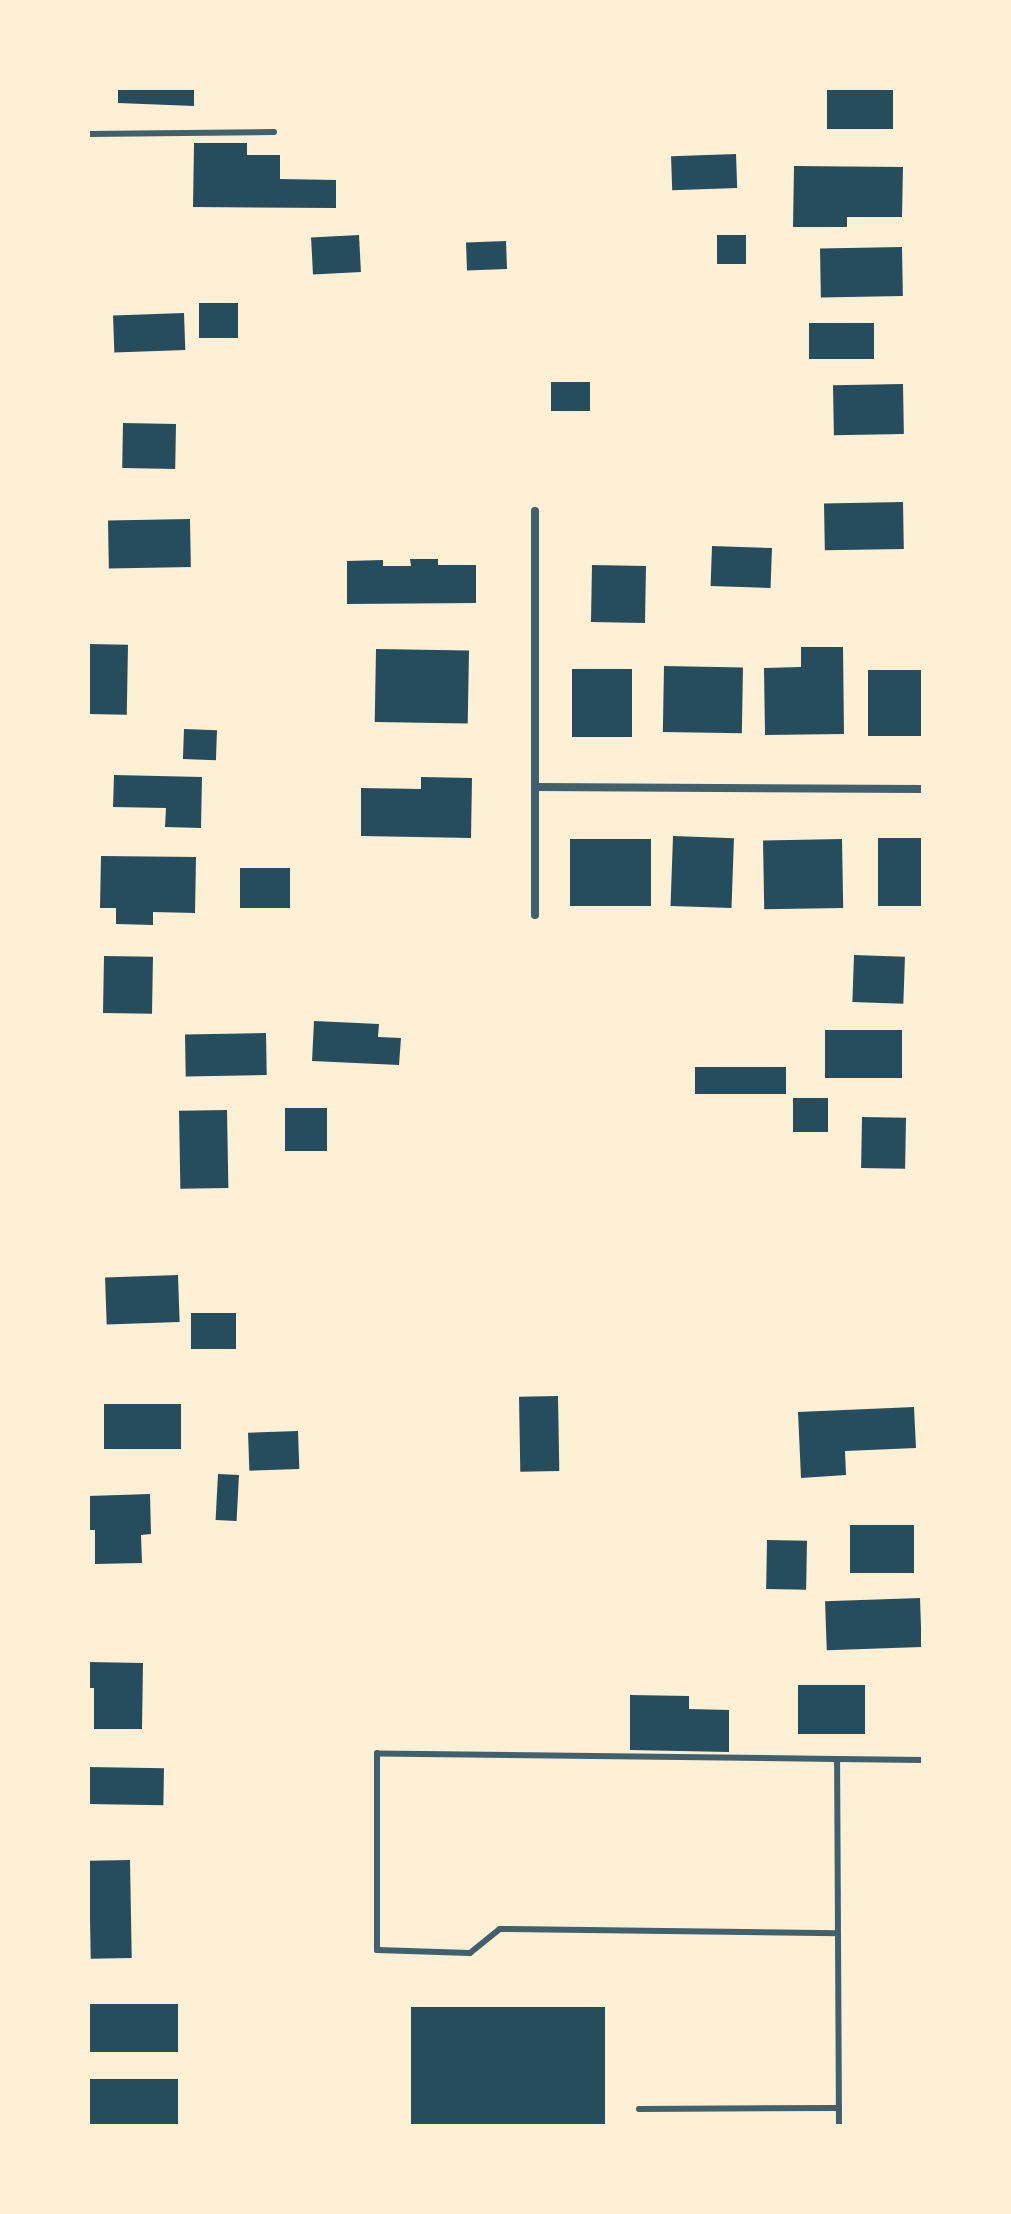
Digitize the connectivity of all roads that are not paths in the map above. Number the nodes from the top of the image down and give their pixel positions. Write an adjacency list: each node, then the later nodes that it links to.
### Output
1 (274, 132): 2 (lane)
2 (88, 134)
3 (535, 511): 4 (street)
4 (535, 787): 5 (street); 6 (street)
5 (923, 789)
6 (535, 915)
7 (837, 1759): 8 (lane); 9 (lane); 9 (lane)
8 (923, 1760)
9 (838, 1933): 10 (lane)
10 (839, 2108): 11 (lane); 12 (lane)
11 (639, 2109)
12 (839, 2126)

